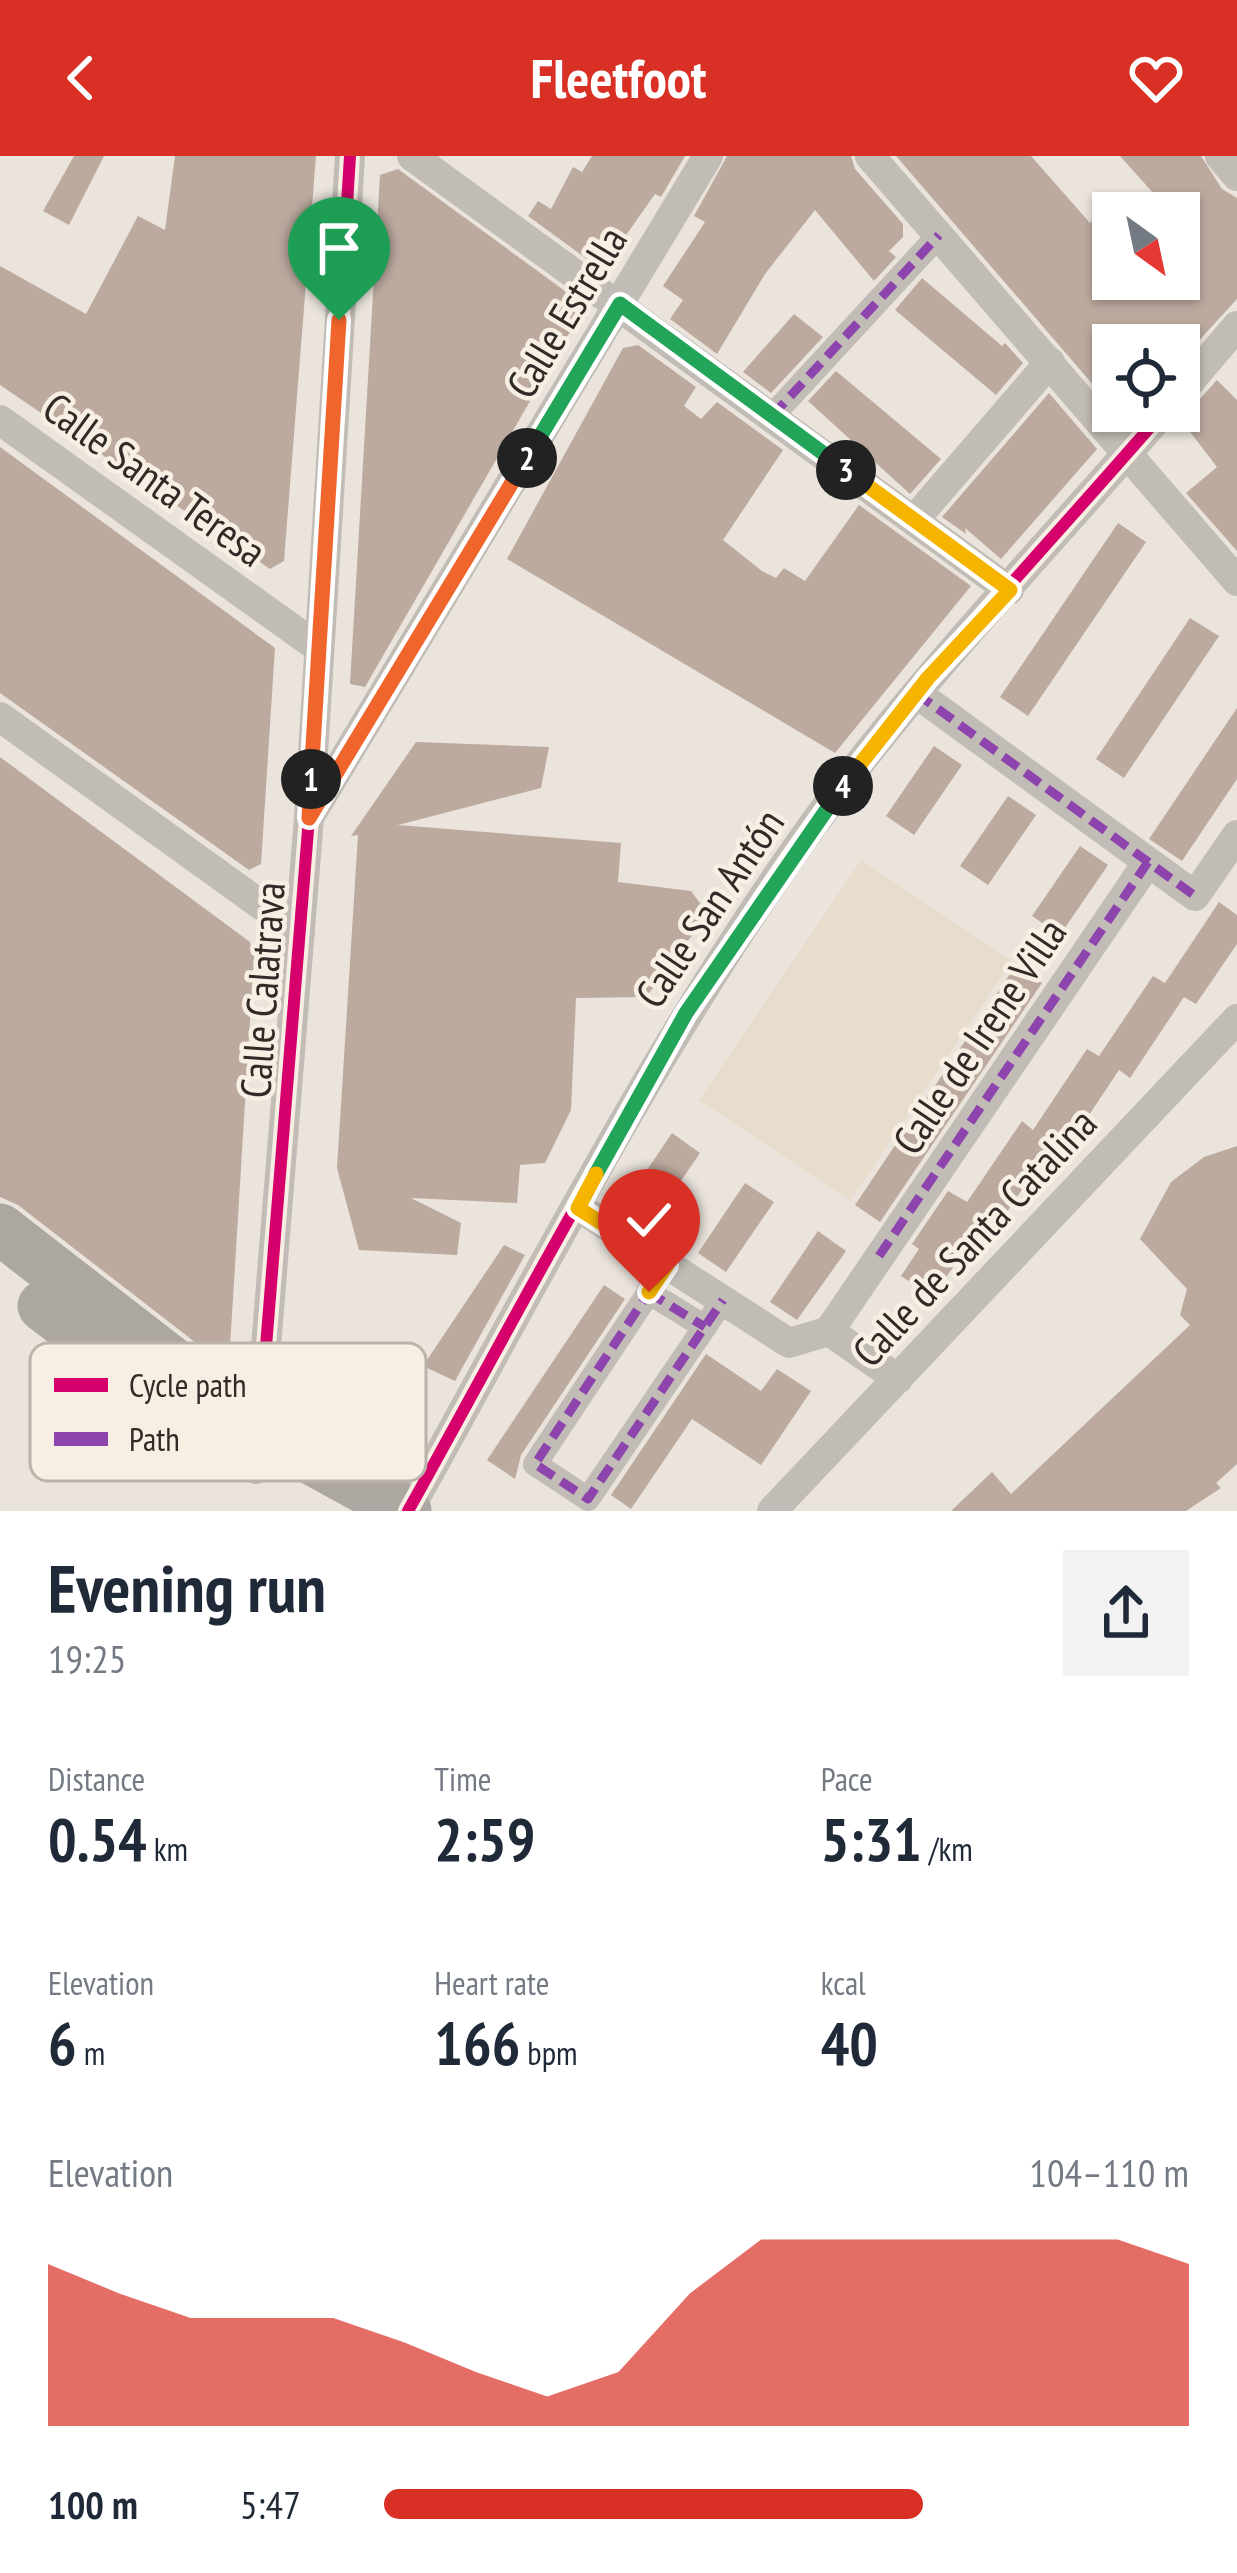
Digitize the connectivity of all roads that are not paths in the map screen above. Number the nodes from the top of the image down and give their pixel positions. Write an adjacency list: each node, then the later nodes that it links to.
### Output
1 (350, 156): 19 (street, Calle Calatrava)
2 (412, 156): 8 (street)
3 (708, 156): 8 (street, Calle Estrella)
4 (870, 156): 7 (street)
5 (1220, 156): 6 (street)
6 (1237, 176)
7 (939, 235): 10 (street); 12 (street)
8 (620, 304): 12 (street); 22 (street, Calle Estrella)
9 (1237, 326): 11 (street)
10 (1049, 362): 15 (street); 16 (street)
11 (1200, 369)
12 (772, 416): 16 (street)
13 (0, 419): 19 (street, Calle Santa Teresa)
14 (1146, 432): 15 (street, Calle San Antón)
15 (1128, 453): 17 (street); 18 (street, Calle San Antón)
16 (914, 520): 18 (street)
17 (1237, 581)
18 (1010, 590): 20 (street, Calle San Antón)
19 (319, 648): 22 (street, Calle Calatrava)
20 (916, 693): 24 (street); 27 (street, Calle San Antón)
21 (0, 717): 25 (street)
22 (309, 818): 25 (street, Calle Calatrava)
23 (1237, 835): 24 (street)
24 (1148, 862): 34 (street, Calle de Irene Villa)
25 (300, 933): 37 (street, Calle Calatrava)
26 (1237, 1019): 38 (street, Calle de Santa Catalina)
27 (578, 1208): 29 (street); 39 (street, Calle San Antón)
28 (0, 1229): 36 (highway)
29 (667, 1265): 31 (street); 32 (street)
30 (0, 1273): 35 (highway)
31 (649, 1292): 33 (street); 33 (street)
32 (723, 1300): 33 (street); 34 (street)
33 (705, 1327)
34 (829, 1331): 38 (street)
35 (102, 1343)
36 (134, 1343)
37 (267, 1343)
38 (898, 1379): 45 (street, Calle de Santa Catalina)
39 (426, 1477)
40 (299, 1481): 43 (highway)
41 (334, 1481): 44 (highway)
42 (424, 1481): 44 (street, Calle San Antón)
43 (337, 1511)
44 (407, 1511)
45 (772, 1511)

